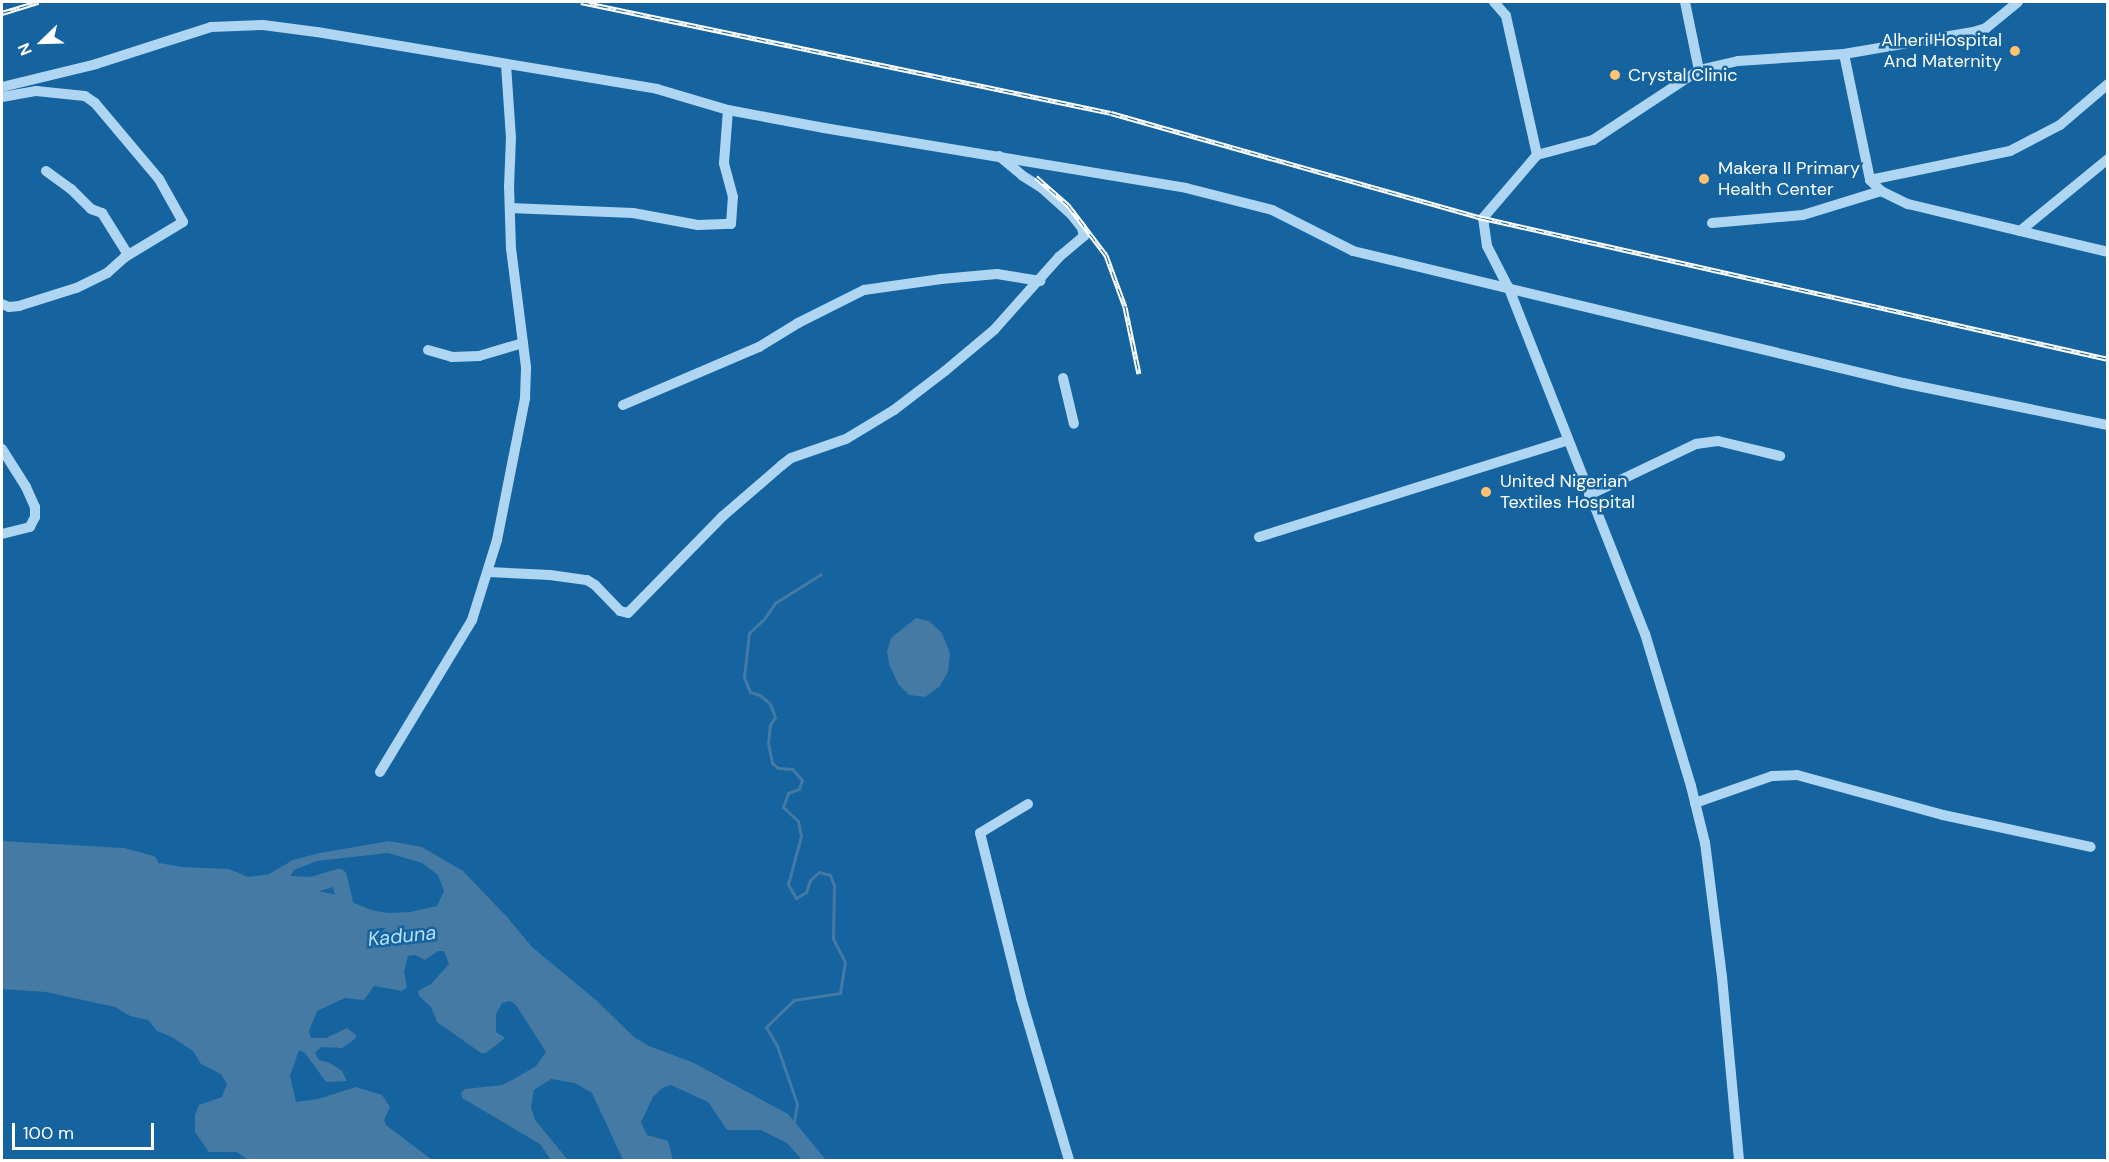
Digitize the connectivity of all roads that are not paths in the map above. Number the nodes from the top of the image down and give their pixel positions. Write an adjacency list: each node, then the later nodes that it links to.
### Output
1 (1494, 2): 11 (street)
2 (1685, 2): 6 (street)
3 (2018, 2): 4 (street)
4 (1844, 54): 6 (street); 15 (street)
5 (506, 64): 8 (street); 10 (street); 17 (street)
6 (1699, 70): 11 (street)
7 (2108, 84): 15 (street)
8 (2, 87)
9 (2, 97): 21 (street)
10 (728, 110): 12 (street); 17 (street)
11 (1537, 155): 23 (street)
12 (998, 156): 22 (street); 23 (street)
13 (2108, 159): 19 (street)
14 (46, 171): 21 (street)
15 (1870, 180): 16 (street)
16 (1881, 191): 18 (street); 19 (street)
17 (510, 208): 25 (street)
18 (1712, 224)
19 (2020, 231): 20 (street)
20 (2108, 252)
21 (125, 257): 24 (street)
22 (1040, 281): 28 (street); 37 (street)
23 (1508, 287): 30 (street); 31 (street)
24 (2, 304)
25 (523, 343): 26 (street); 37 (street)
26 (428, 350)
27 (1063, 378): 29 (street)
28 (623, 405)
29 (1074, 424)
30 (2108, 425)
31 (1568, 440): 34 (street); 36 (street)
32 (2, 449): 35 (street)
33 (1780, 456): 34 (street)
34 (1589, 495): 39 (street)
35 (2, 534)
36 (1259, 537)
37 (488, 572): 38 (street)
38 (380, 772)
39 (1695, 803): 41 (street); 43 (street)
40 (1028, 804): 42 (street)
41 (2091, 847)
42 (1069, 1161)
43 (1738, 1161)

